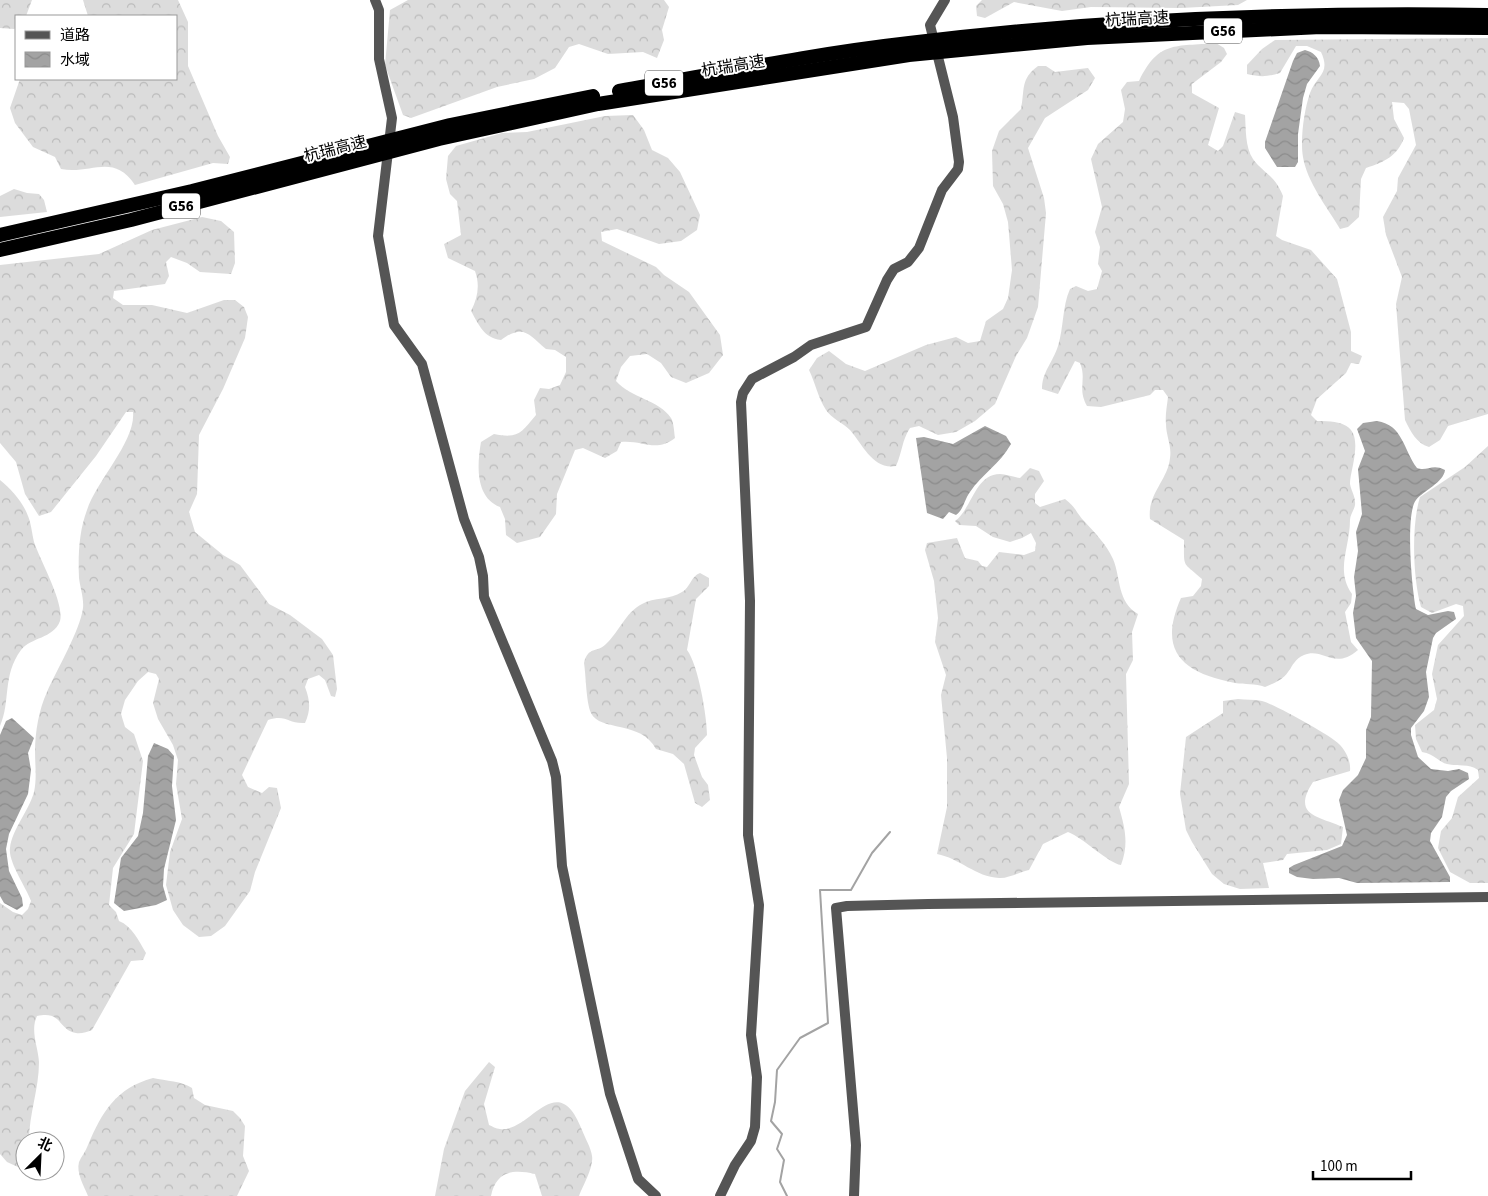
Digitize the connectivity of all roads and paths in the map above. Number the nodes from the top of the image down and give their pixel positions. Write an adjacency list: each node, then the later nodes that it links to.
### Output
1 (375, 0): 10 (street)
2 (945, 0): 11 (street)
3 (1488, 15): 5 (highway, 杭瑞高速 / G56)
4 (1488, 28): 5 (highway, 杭瑞高速 / G56)
5 (958, 43): 6 (highway, 杭瑞高速 / G56)
6 (359, 154): 7 (highway, 杭瑞高速 / G56); 8 (highway, 杭瑞高速 / G56)
7 (0, 235)
8 (0, 250)
9 (1488, 897): 12 (street)
10 (656, 1196)
11 (720, 1196)
12 (854, 1196)

